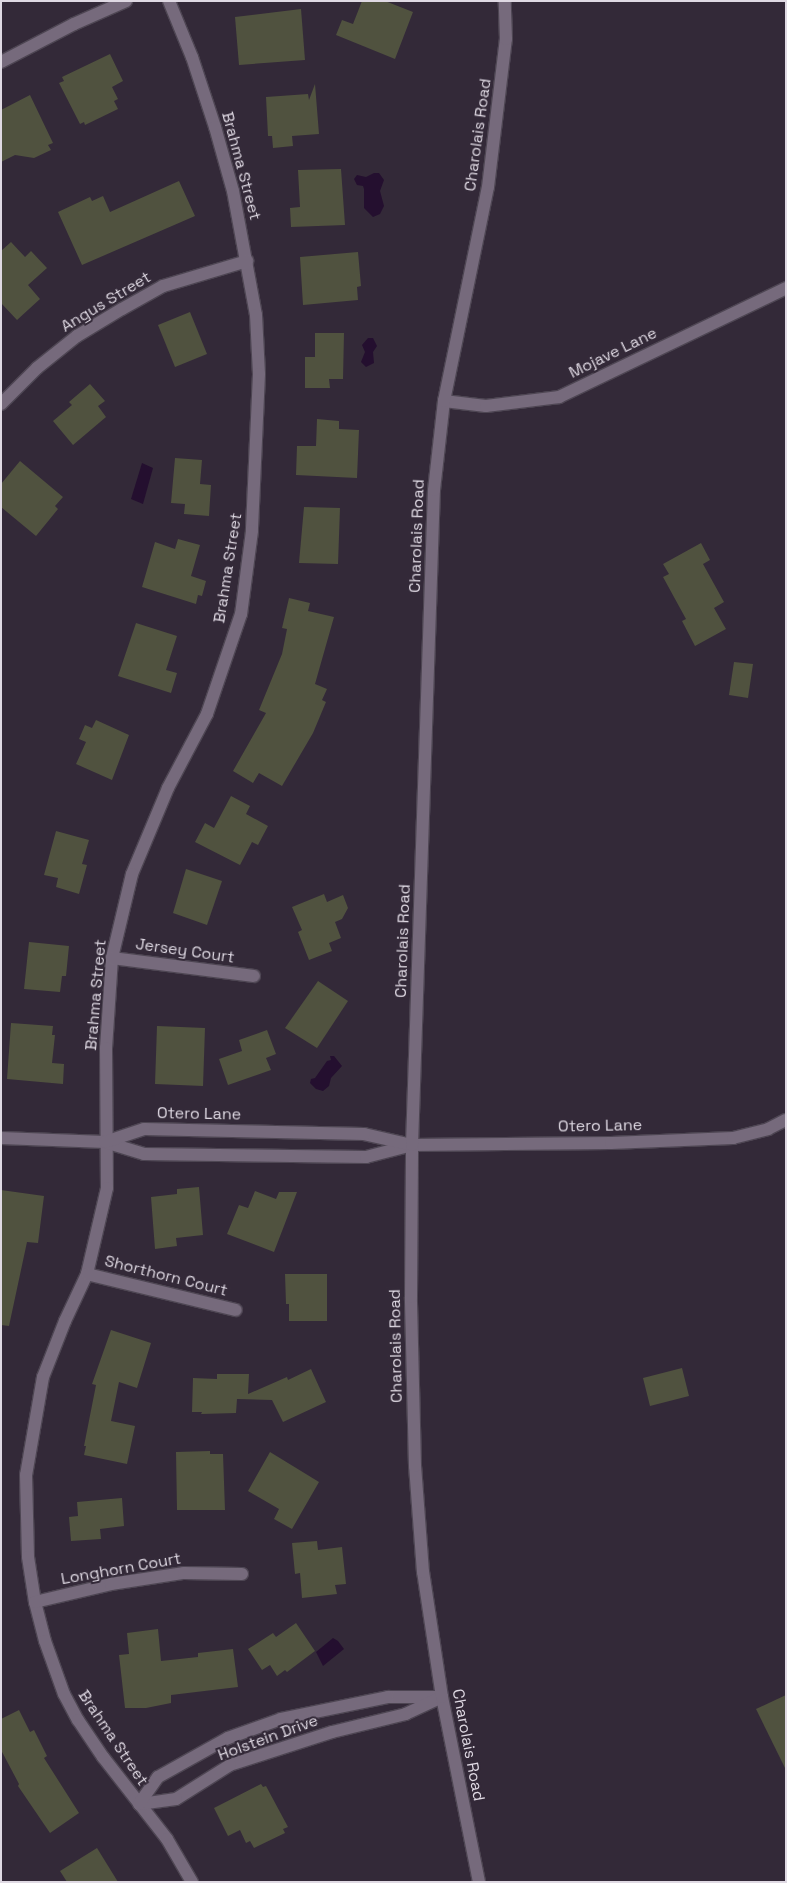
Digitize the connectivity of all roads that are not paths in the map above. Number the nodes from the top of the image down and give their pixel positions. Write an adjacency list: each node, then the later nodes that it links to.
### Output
1 (126, 1): 4 (street)
2 (169, 1): 5 (street, Brahma Street)
3 (505, 1): 7 (street, Charolais Road)
4 (1, 62)
5 (247, 261): 8 (street, Angus Street); 9 (street, Brahma Street)
6 (786, 288): 7 (street, Mojave Lane)
7 (444, 402): 14 (street, Charolais Road)
8 (1, 404)
9 (112, 958): 10 (street, Jersey Court); 13 (street, Brahma Street)
10 (254, 976)
11 (786, 1120): 14 (street, Otero Lane)
12 (1, 1138): 13 (street, Otero Lane)
13 (105, 1142): 14 (street, Otero Lane); 14 (street, Otero Lane); 15 (street, Brahma Street)
14 (412, 1145): 19 (street, Charolais Road)
15 (87, 1274): 16 (street, Shorthorn Court); 18 (street, Brahma Street)
16 (236, 1310)
17 (242, 1574): 18 (street, Longhorn Court)
18 (35, 1602): 20 (street, Brahma Street)
19 (442, 1698): 20 (street, Holstein Drive); 20 (street, Holstein Drive); 22 (street, Charolais Road)
20 (139, 1804): 21 (street, Brahma Street)
21 (192, 1882)
22 (479, 1882)

